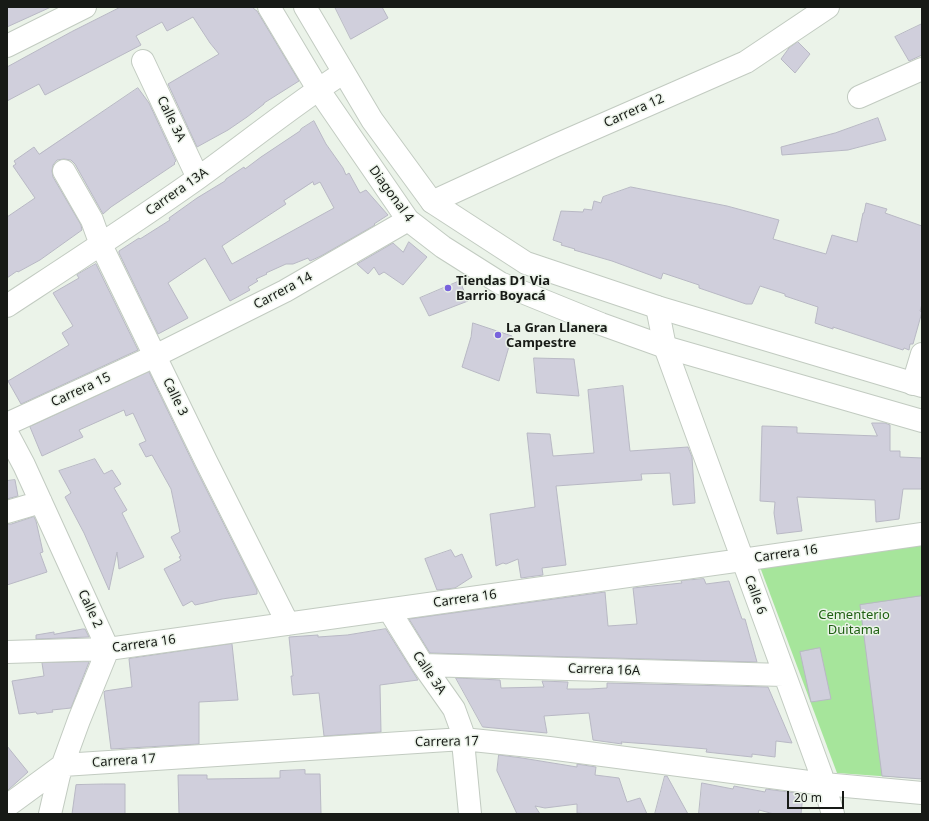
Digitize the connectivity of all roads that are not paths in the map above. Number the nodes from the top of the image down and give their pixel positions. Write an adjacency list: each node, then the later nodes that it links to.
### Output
1 (85, 7): 5 (street)
2 (269, 7): 9 (street, Diagonal 4)
3 (305, 7): 8 (street)
4 (828, 7): 13 (street, Carrera 12)
5 (7, 46)
6 (143, 61): 12 (street, Calle 3A)
7 (922, 69): 10 (street)
8 (343, 73): 9 (street, Carrera 13A); 13 (street)
9 (318, 89): 12 (street, Carrera 13A); 14 (street, Diagonal 4)
10 (859, 97)
11 (64, 171): 15 (street, Calle 3)
12 (198, 178): 15 (street, Carrera 13A)
13 (432, 202): 17 (street)
14 (408, 220): 18 (street, Diagonal 4); 20 (street, Carrera 14)
15 (101, 245): 16 (street, Carrera 13A); 20 (street, Calle 3)
16 (7, 306)
17 (657, 307): 18 (street, Calle 6); 21 (street)
18 (665, 347): 22 (street); 29 (street, Calle 6)
19 (922, 354): 21 (street)
20 (155, 356): 23 (street, Carrera 15); 31 (street, Calle 3)
21 (918, 385)
22 (922, 421)
23 (7, 424)
24 (7, 433): 25 (street, Calle 2)
25 (15, 468): 26 (street, Calle 2)
26 (41, 502): 27 (street); 32 (street, Calle 2)
27 (7, 512)
28 (922, 534): 29 (street, Carrera 16)
29 (742, 560): 30 (street, Carrera 16); 35 (street, Calle 6)
30 (389, 610): 31 (street, Carrera 16); 34 (street, Calle 3A)
31 (288, 624): 32 (street, Carrera 16)
32 (108, 649): 33 (street, Carrera 16); 37 (street)
33 (7, 652)
34 (423, 665): 35 (street, Carrera 16A); 36 (street, Calle 3A)
35 (784, 675): 38 (street, Calle 6)
36 (463, 739): 37 (street, Carrera 17); 38 (street, Carrera 17); 42 (street, Calle 3A)
37 (63, 765): 40 (street); 41 (street)
38 (824, 784): 39 (street, Carrera 17); 43 (street, Calle 6)
39 (922, 793)
40 (7, 806)
41 (50, 814)
42 (470, 814)
43 (833, 814)

